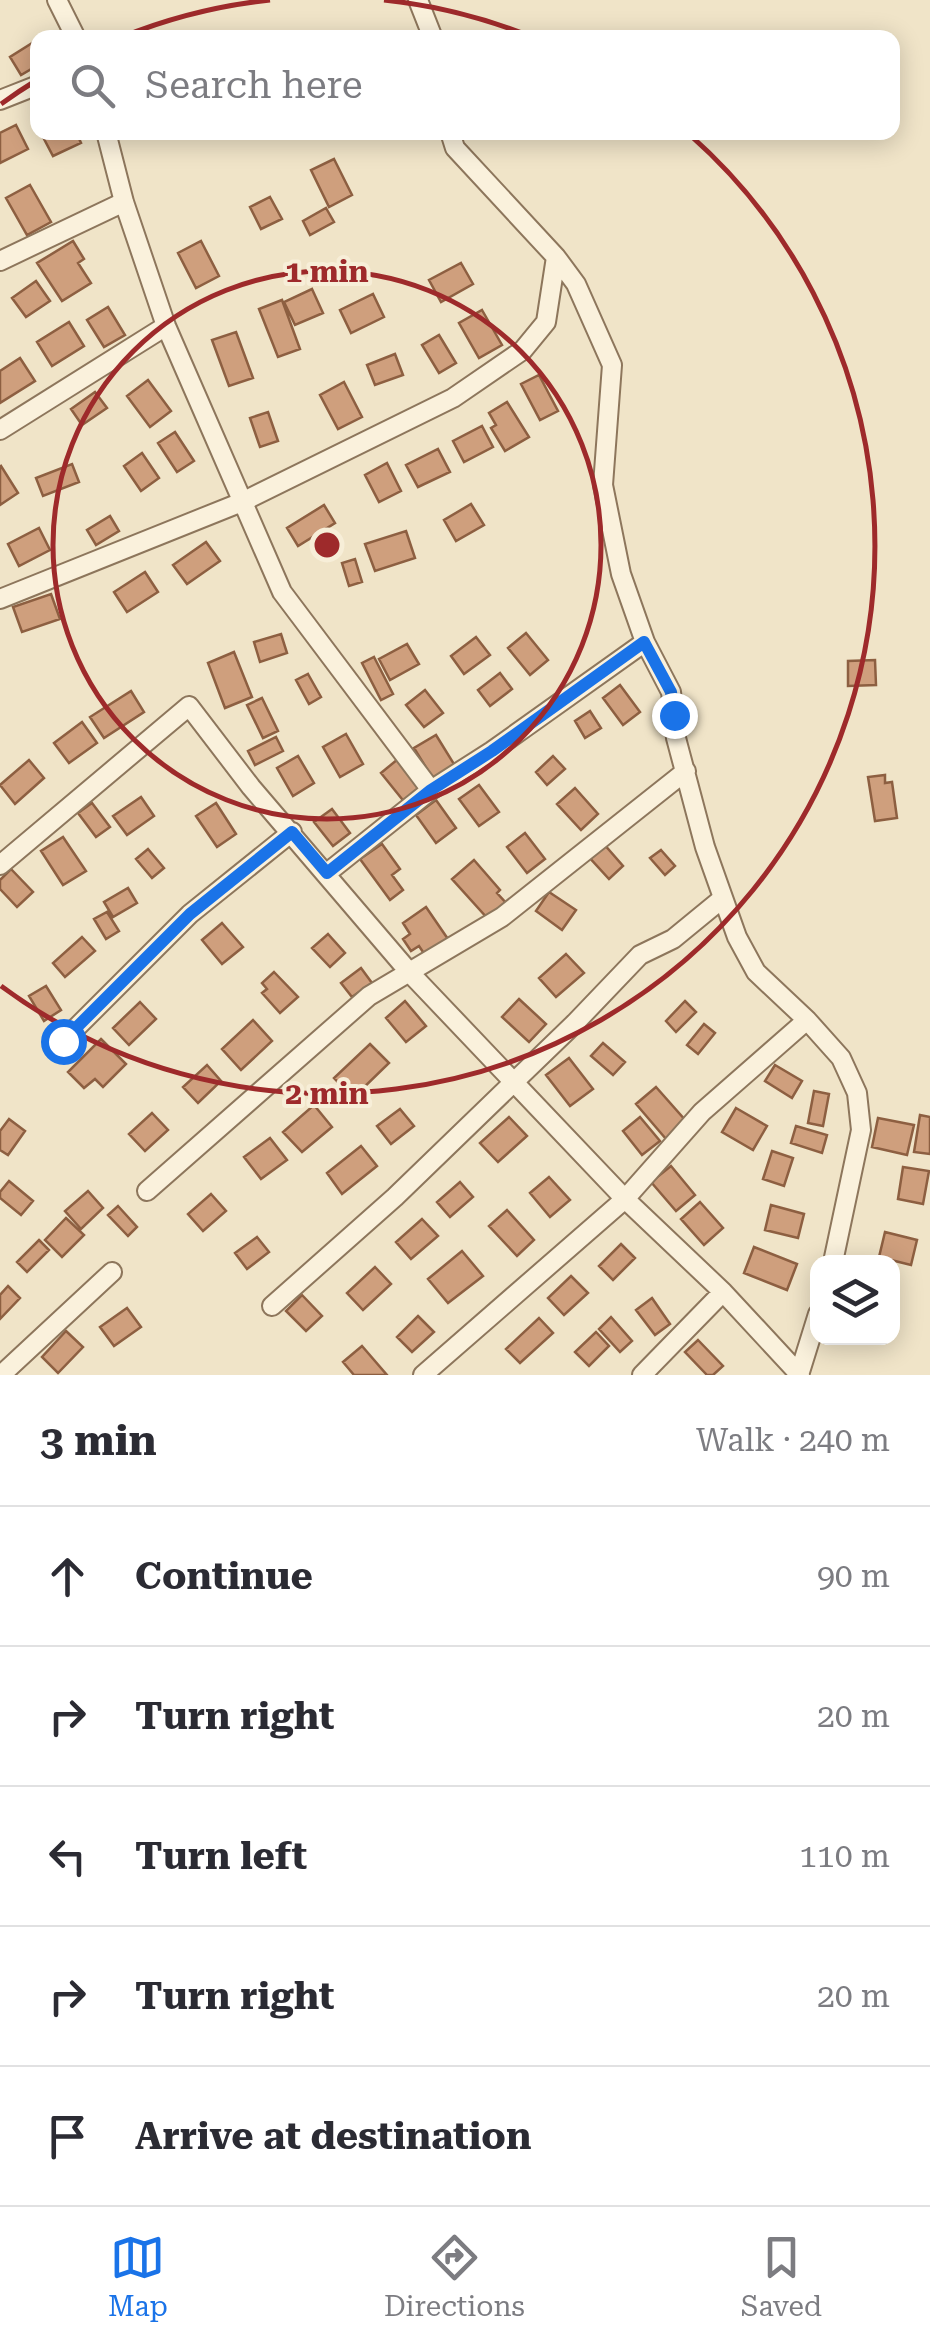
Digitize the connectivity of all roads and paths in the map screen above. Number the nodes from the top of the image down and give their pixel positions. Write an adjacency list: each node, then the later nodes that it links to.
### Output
1 (57, 0): 3 (street)
2 (418, 0): 4 (street)
3 (72, 30)
4 (430, 30)
5 (30, 88): 6 (street)
6 (0, 100)
7 (108, 140): 9 (street)
8 (453, 140): 10 (street)
9 (124, 202): 11 (street); 12 (street)
10 (556, 257): 14 (street); 16 (street)
11 (0, 262)
12 (166, 326): 13 (street); 14 (street)
13 (0, 430)
14 (242, 502): 15 (street); 18 (street)
15 (0, 599)
16 (644, 642): 17 (street); 18 (street)
17 (686, 771): 22 (street); 23 (street)
18 (431, 790): 21 (street)
19 (292, 832): 20 (street); 21 (street); 25 (street)
20 (0, 865)
21 (327, 873): 23 (street)
22 (723, 898): 24 (street); 26 (street)
23 (410, 973): 26 (street); 27 (street)
24 (808, 1020): 28 (street); 29 (street)
25 (63, 1041)
26 (513, 1084): 28 (street); 32 (street)
27 (147, 1191)
28 (625, 1199): 31 (street); 35 (street)
29 (834, 1255)
30 (112, 1272): 34 (street)
31 (723, 1292): 36 (street); 37 (street)
32 (272, 1306)
33 (810, 1341): 37 (street)
34 (1, 1375)
35 (423, 1375)
36 (642, 1375)
37 (800, 1375)

